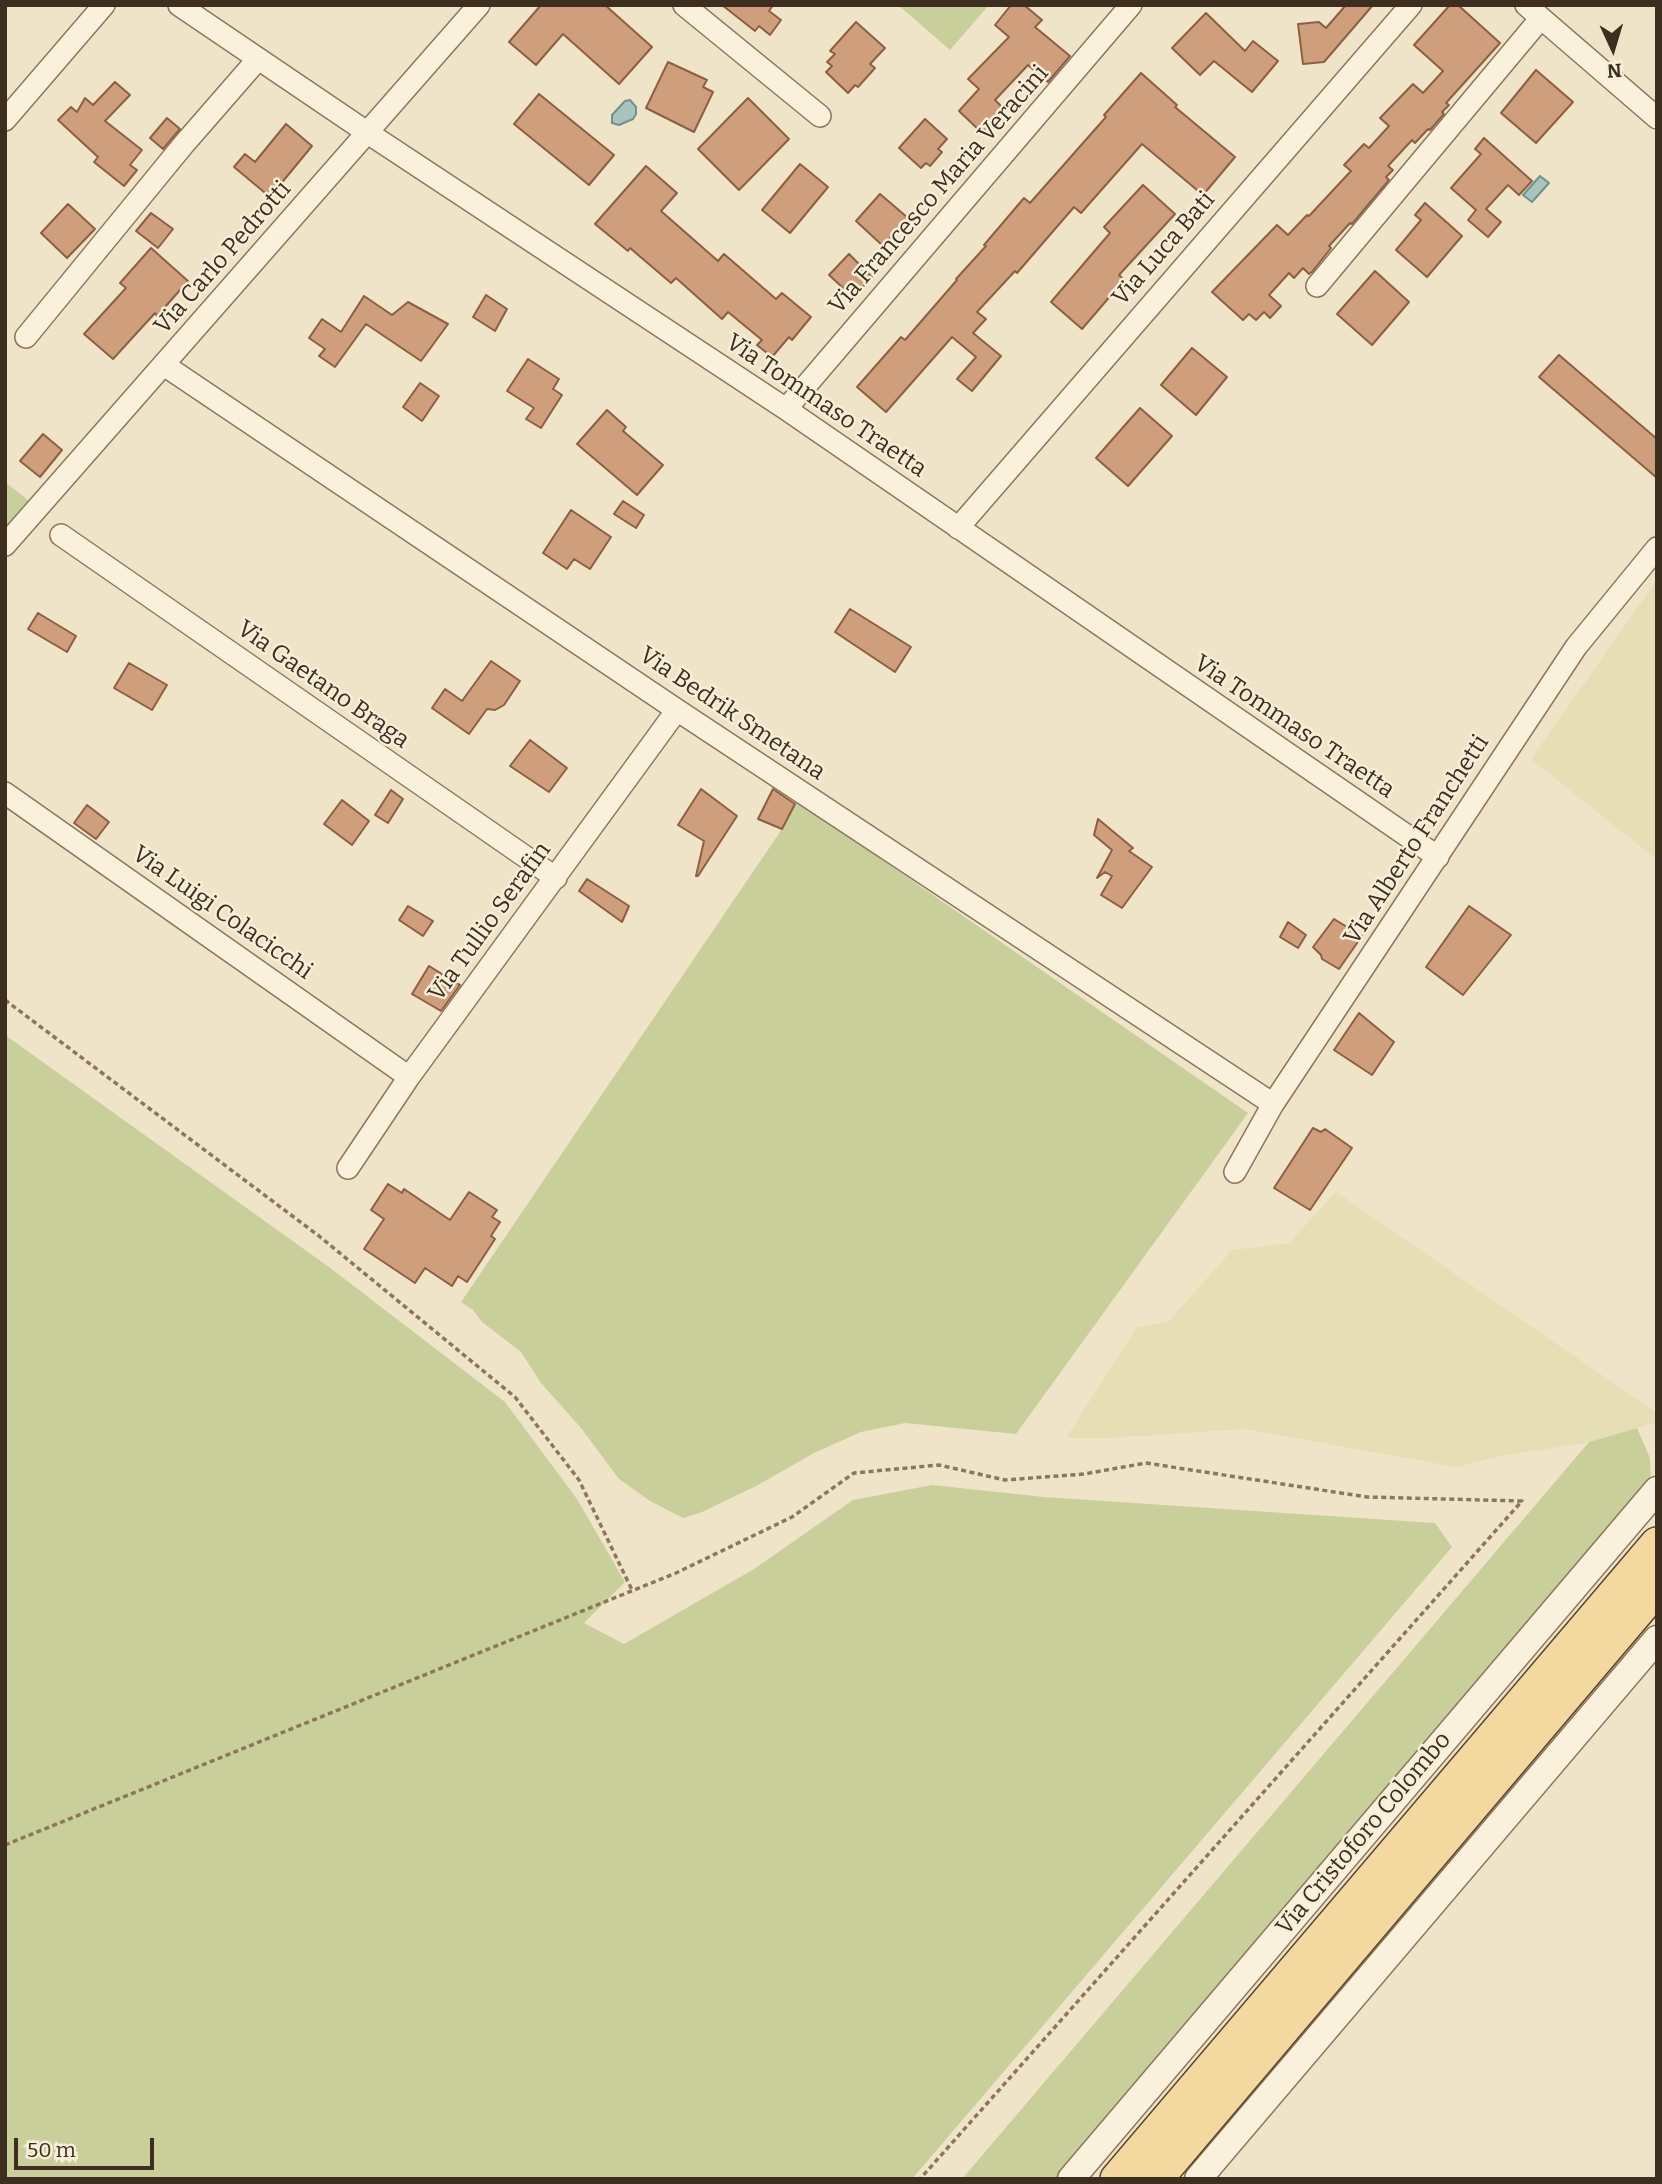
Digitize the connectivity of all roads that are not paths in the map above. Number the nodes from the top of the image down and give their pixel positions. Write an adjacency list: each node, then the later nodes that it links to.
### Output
1 (104, 5): 11 (street)
2 (179, 5): 8 (street, Via Tommaso Traetta)
3 (479, 5): 12 (street, Via Carlo Pedrotti)
4 (684, 5): 9 (street)
5 (1131, 5): 16 (street, Via Francesco Maria Veracini)
6 (1411, 5): 17 (street, Via Luca Bati)
7 (1533, 12): 10 (street); 13 (street)
8 (258, 59): 12 (street, Via Tommaso Traetta); 14 (street)
9 (820, 116)
10 (1657, 118)
11 (5, 120)
12 (368, 134): 15 (street, Via Carlo Pedrotti); 16 (street, Via Tommaso Traetta)
13 (1317, 286)
14 (26, 337)
15 (164, 365): 19 (street, Via Carlo Pedrotti); 21 (street, Via Bedrik Smetana)
16 (786, 409): 17 (street, Via Tommaso Traetta)
17 (958, 527): 23 (street, Via Tommaso Traetta)
18 (61, 535): 24 (street, Via Gaetano Braga)
19 (5, 545)
20 (1657, 548): 23 (street, Via Alberto Franchetti)
21 (677, 710): 24 (street, Via Tullio Serafin); 26 (street, Via Bedrik Smetana)
22 (5, 793): 25 (street, Via Luigi Colacicchi)
23 (1438, 858): 26 (street, Via Alberto Franchetti)
24 (556, 878): 25 (street, Via Tullio Serafin)
25 (410, 1077): 27 (street, Via Tullio Serafin)
26 (1273, 1104): 28 (street, Via Alberto Franchetti)
27 (348, 1168)
28 (1235, 1172)
29 (1657, 1490): 33 (street, Via Cristoforo Colombo)
30 (1657, 1544): 34 (main road, Via Cristoforo Colombo)
31 (1657, 1588): 35 (main road)
32 (1657, 1639): 36 (street)
33 (1071, 2179)
34 (1117, 2179)
35 (1156, 2179)
36 (1198, 2179)

